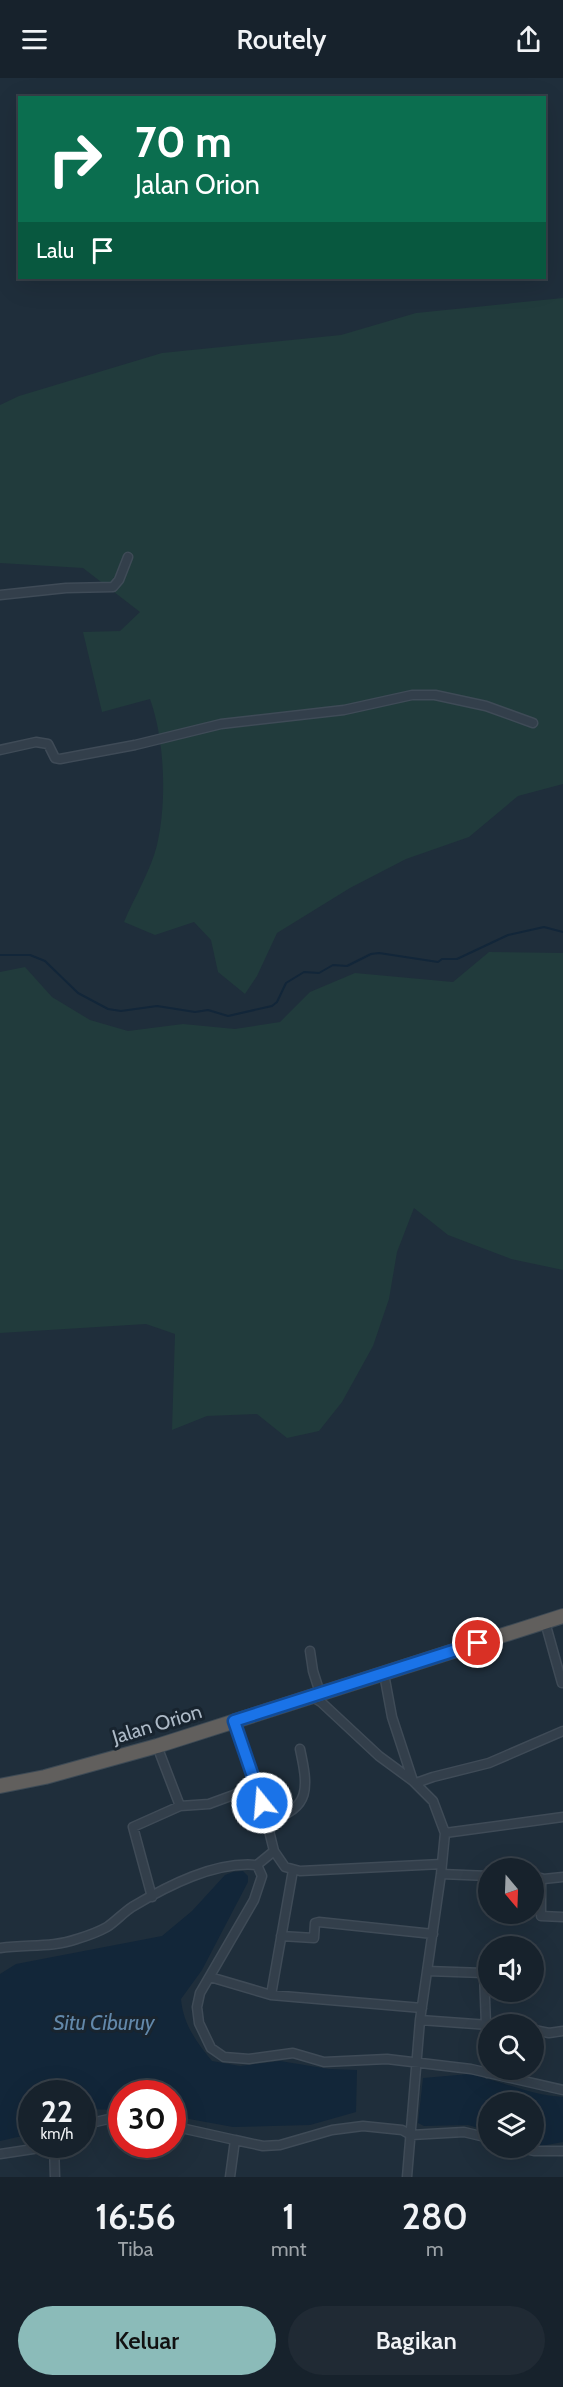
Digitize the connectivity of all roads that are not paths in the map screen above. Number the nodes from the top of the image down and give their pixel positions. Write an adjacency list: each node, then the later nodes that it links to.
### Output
1 (128, 557): 2 (street)
2 (0, 595)
3 (533, 723): 4 (street)
4 (0, 750)
5 (563, 1616): 6 (highway, Jalan Orion)
6 (544, 1622): 8 (highway, Jalan Orion); 9 (street)
7 (310, 1651): 10 (street)
8 (384, 1674): 10 (highway, Jalan Orion); 15 (street)
9 (562, 1683)
10 (315, 1695): 11 (highway, Jalan Orion); 15 (street)
11 (234, 1721): 13 (highway, Jalan Orion); 17 (street)
12 (563, 1731): 15 (street)
13 (157, 1746): 16 (highway, Jalan Orion); 18 (street)
14 (300, 1749): 20 (street)
15 (414, 1782): 21 (street)
16 (0, 1786)
17 (258, 1786): 18 (street); 20 (street)
18 (180, 1806): 30 (street)
19 (563, 1817): 21 (street)
20 (267, 1820): 22 (street)
21 (445, 1833): 23 (street)
22 (274, 1851): 24 (street); 25 (street)
23 (442, 1864): 25 (street); 26 (street)
24 (257, 1865): 30 (street); 37 (street)
25 (293, 1870): 34 (street)
26 (441, 1874): 27 (street); 33 (street)
27 (478, 1876)
28 (563, 1877): 29 (street)
29 (544, 1878)
30 (152, 1897): 35 (street)
31 (544, 1916): 32 (street)
32 (563, 1917)
33 (433, 1934): 34 (street); 36 (street)
34 (281, 1936): 38 (street)
35 (0, 1948)
36 (427, 1971): 39 (street); 40 (street)
37 (210, 1977): 38 (street); 45 (street)
38 (271, 1995): 39 (street)
39 (422, 2008): 41 (street)
40 (487, 2014)
41 (420, 2020): 42 (street); 45 (street)
42 (478, 2027)
43 (563, 2031): 44 (street)
44 (544, 2032)
45 (417, 2064): 46 (street); 50 (street)
46 (478, 2071)
47 (518, 2080): 48 (street)
48 (563, 2090)
49 (186, 2129): 52 (street)
50 (411, 2135): 51 (street); 52 (street); 60 (street)
51 (478, 2135)
52 (235, 2140): 59 (street)
53 (18, 2151): 56 (street)
54 (544, 2151): 55 (street)
55 (563, 2151)
56 (0, 2154)
57 (54, 2158): 58 (street)
58 (55, 2177)
59 (230, 2177)
60 (407, 2177)

